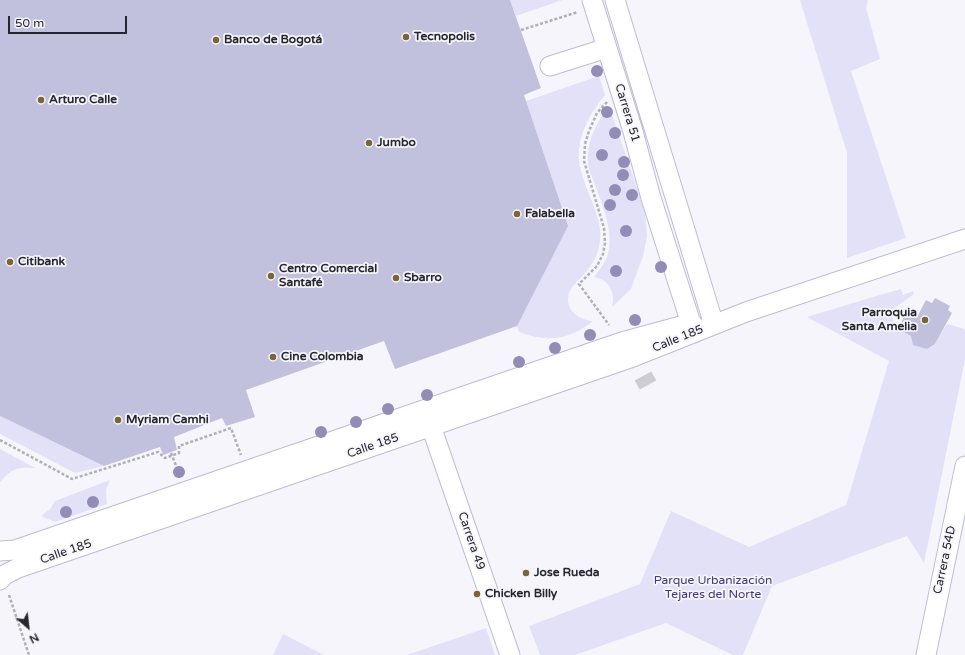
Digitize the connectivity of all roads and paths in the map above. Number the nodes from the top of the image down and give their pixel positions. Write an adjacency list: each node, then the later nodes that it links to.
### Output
1 (615, 0): 7 (street, Carrera 51)
2 (587, 6): 3 (path); 4 (street, Carrera 51)
3 (521, 30)
4 (607, 48): 5 (street); 8 (street, Carrera 51)
5 (550, 66)
6 (610, 98): 11 (path)
7 (682, 222): 8 (street); 10 (street, Carrera 51)
8 (660, 226): 12 (street, Carrera 51)
9 (965, 239): 10 (street, Calle 185)
10 (713, 322): 12 (street, Calle 185)
11 (609, 325)
12 (692, 328): 13 (street, Calle 185); 19 (street, Calle 185)
13 (431, 426): 20 (street, Calle 185); 23 (street, Carrera 49)
14 (0, 440): 15 (path)
15 (171, 454): 16 (path); 18 (path)
16 (242, 457)
17 (965, 466): 24 (street, Carrera 54D)
18 (181, 480)
19 (0, 551)
20 (0, 580)
21 (11, 603): 22 (path)
22 (29, 655)
23 (510, 655)
24 (926, 655)

